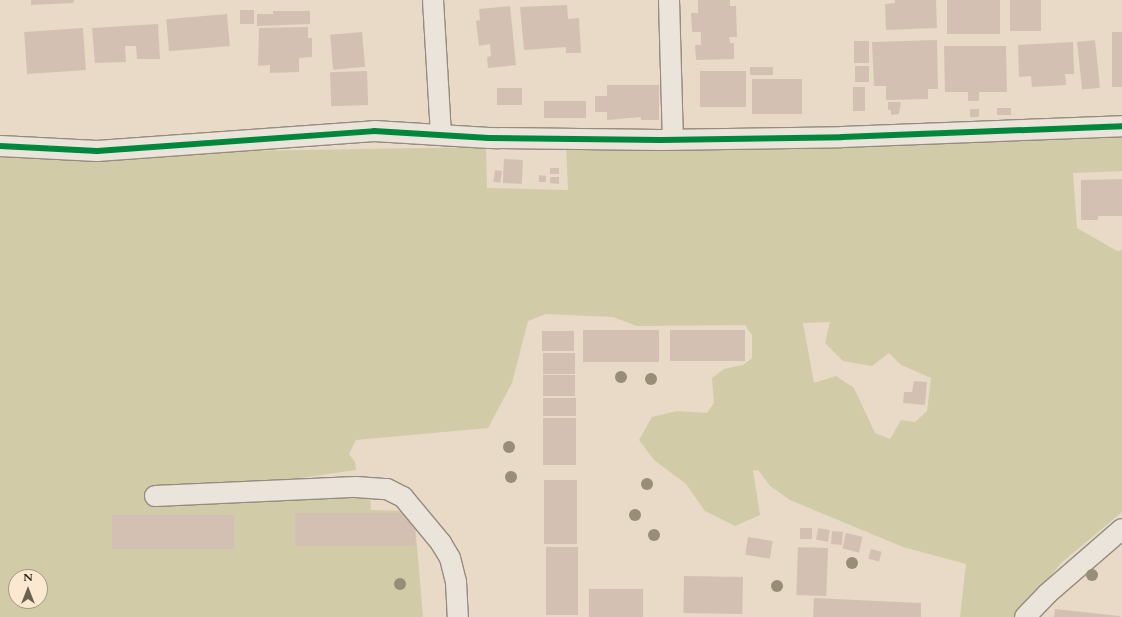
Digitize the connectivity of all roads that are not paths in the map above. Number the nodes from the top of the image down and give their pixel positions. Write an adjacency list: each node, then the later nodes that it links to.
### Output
1 (434, 0): 4 (street)
2 (669, 0): 5 (street)
3 (1122, 126): 5 (street)
4 (441, 134): 5 (street); 6 (street)
5 (673, 139)
6 (0, 146)
7 (155, 496): 9 (street)
8 (1122, 529): 10 (street)
9 (458, 617)
10 (1025, 617)

